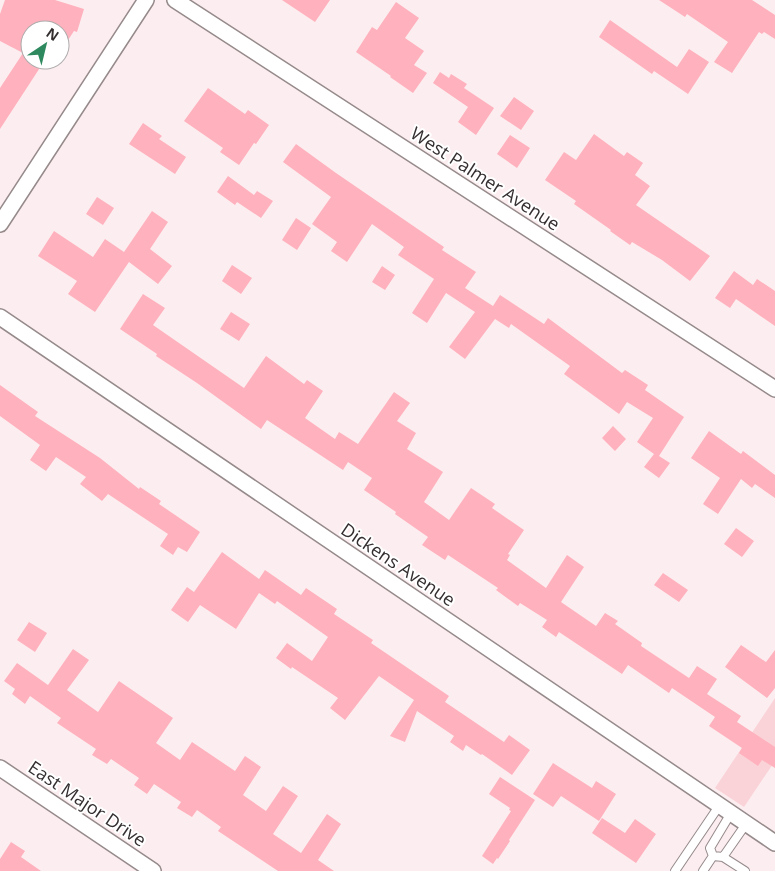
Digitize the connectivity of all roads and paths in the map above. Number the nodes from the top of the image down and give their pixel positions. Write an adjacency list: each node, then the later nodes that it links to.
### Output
1 (146, 0): 3 (street)
2 (176, 0): 5 (street, West Palmer Avenue)
3 (0, 224)
4 (0, 317): 7 (street, Dickens Avenue)
5 (775, 389)
6 (0, 768): 12 (street, East Major Drive)
7 (725, 809): 8 (street, Dickens Avenue); 10 (lane); 13 (lane)
8 (746, 824): 9 (street, Dickens Avenue); 11 (lane)
9 (775, 843)
10 (713, 856): 11 (lane); 14 (lane)
11 (723, 857): 15 (lane)
12 (153, 871)
13 (675, 871)
14 (703, 871)
15 (746, 871)

